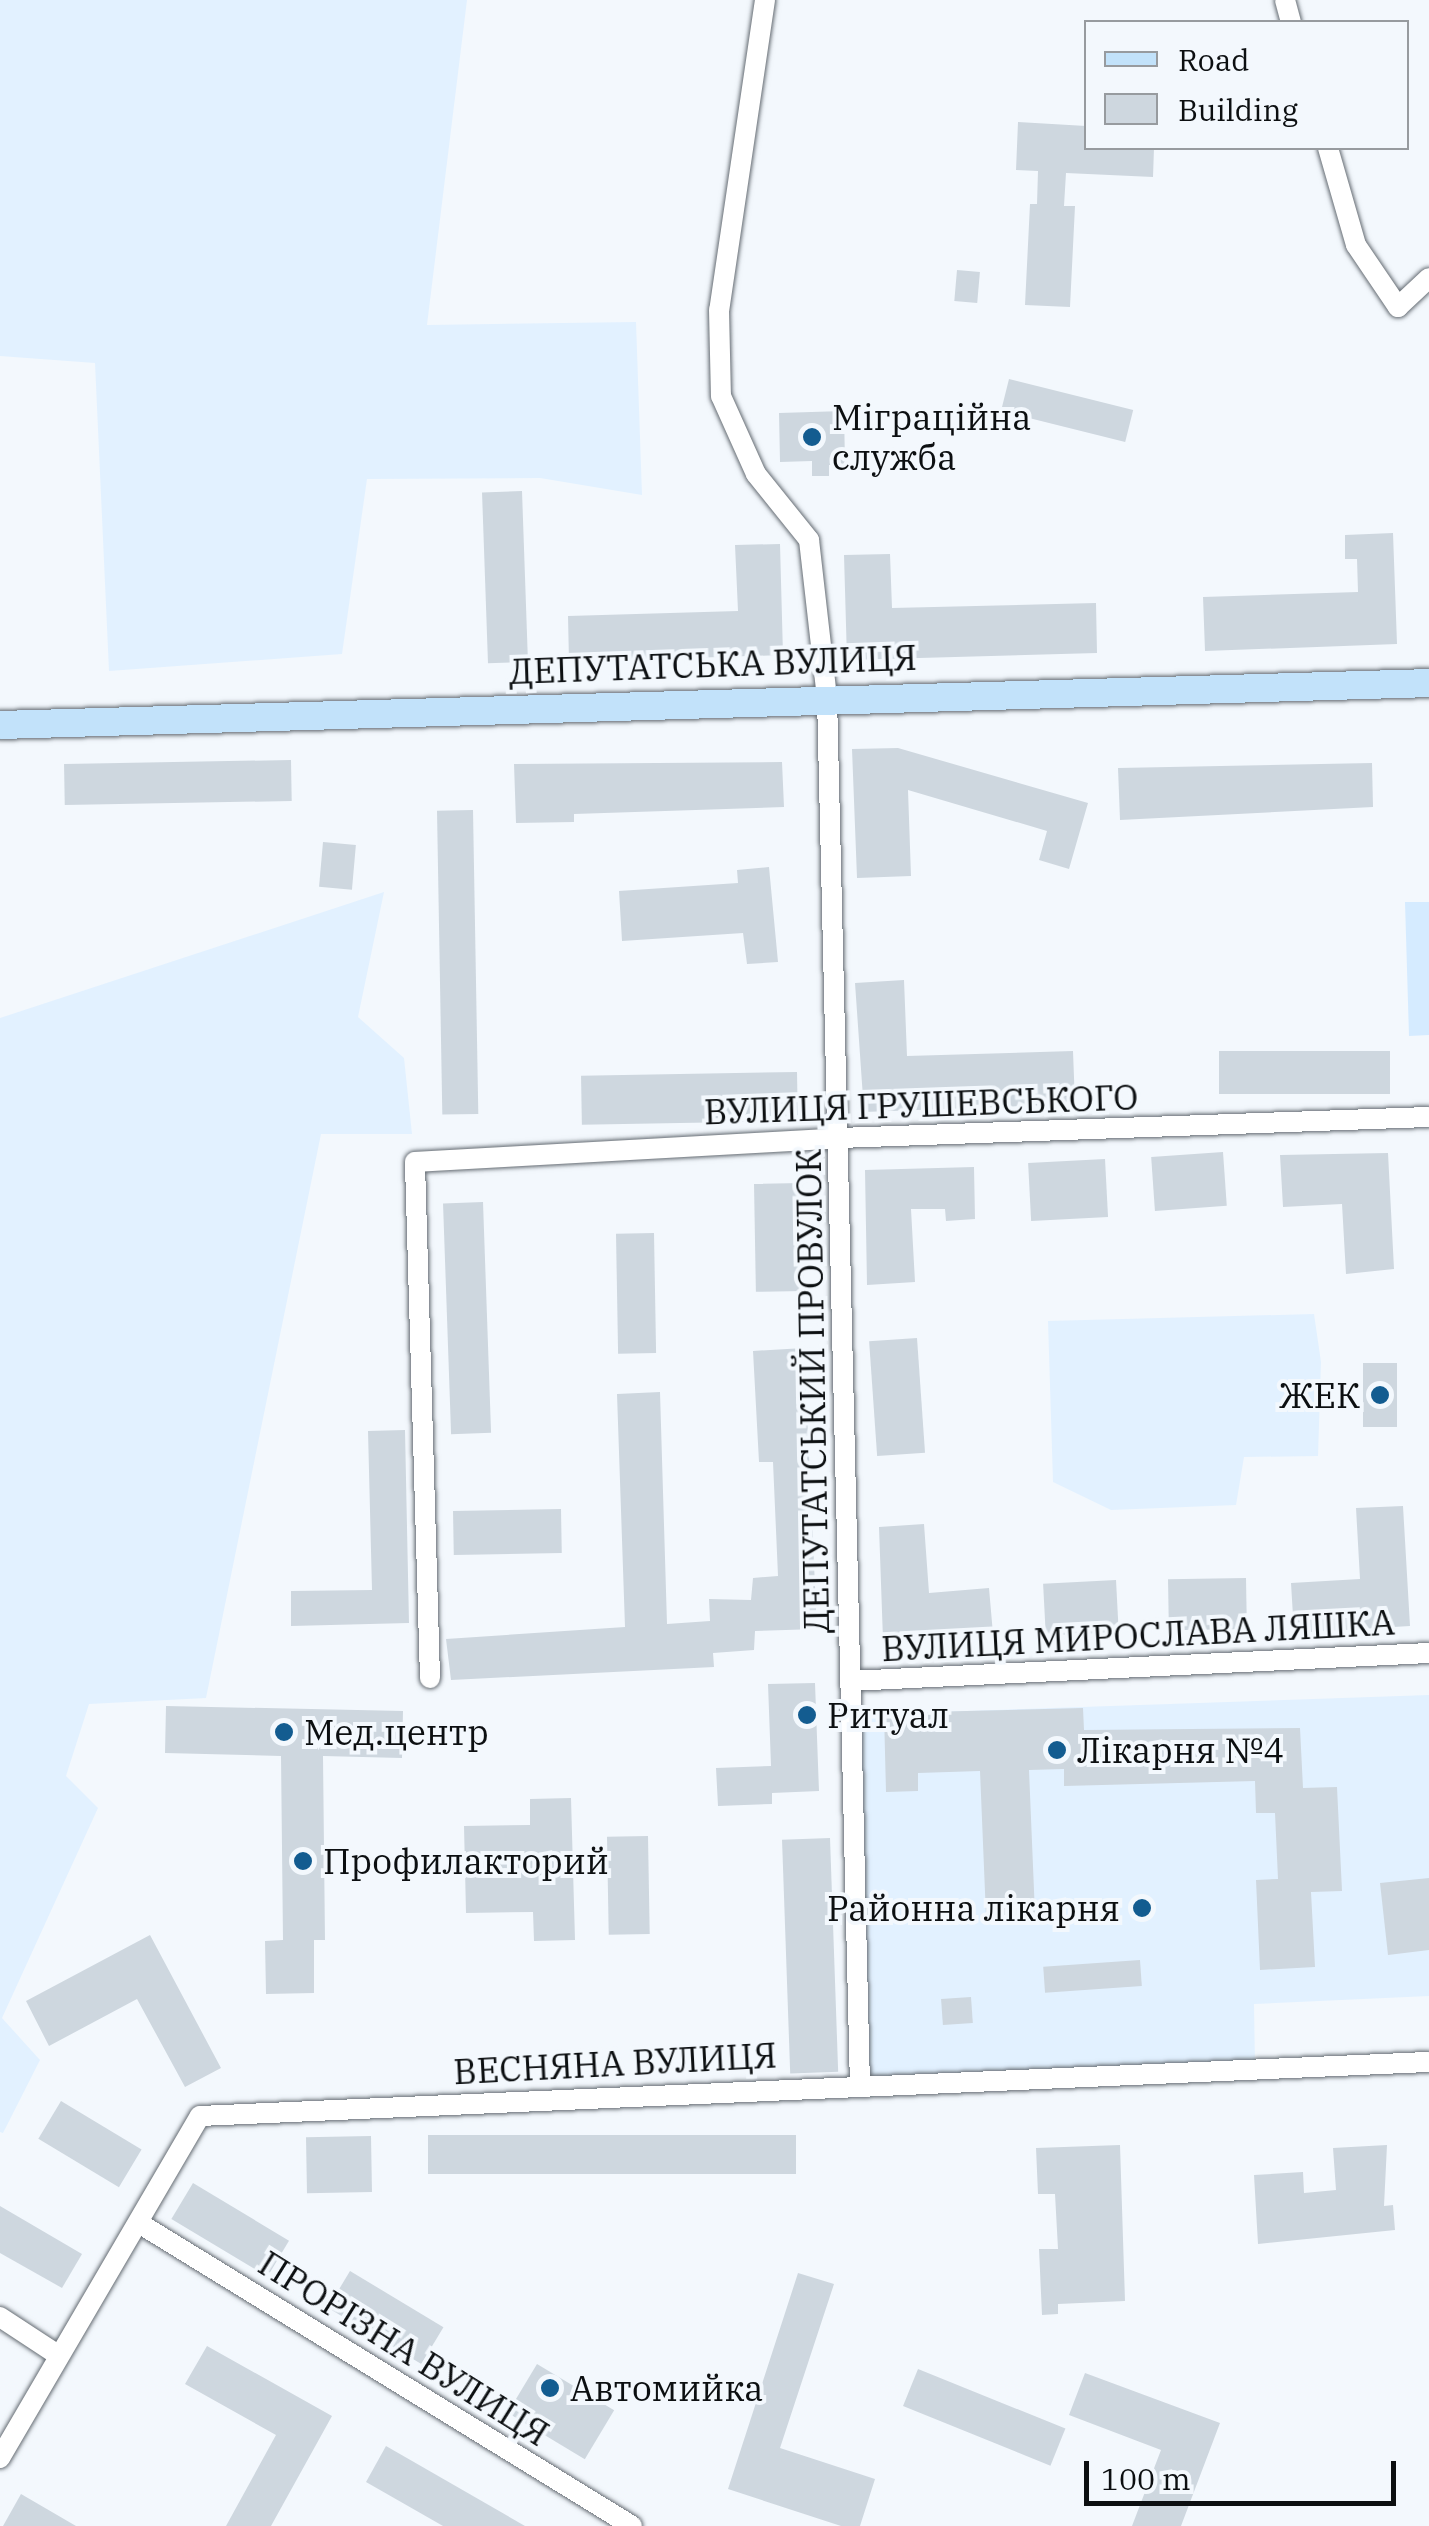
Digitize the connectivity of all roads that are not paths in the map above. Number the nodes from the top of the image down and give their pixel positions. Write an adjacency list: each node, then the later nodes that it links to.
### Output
1 (765, 0): 5 (street, ДЕПУТАТСЬКИЙ ПРОВУЛОК)
2 (1329, 150): 3 (street)
3 (1429, 278)
4 (1429, 683): 5 (street, ДЕПУТАТСЬКА ВУЛИЦЯ)
5 (827, 697): 6 (street, ДЕПУТАТСЬКА ВУЛИЦЯ); 8 (street, ДЕПУТАТСЬКИЙ ПРОВУЛОК)
6 (0, 725)
7 (1429, 1117): 8 (street, ВУЛИЦЯ ГРУШЕВСЬКОГО)
8 (840, 1138): 10 (street, ВУЛИЦЯ ГРУШЕВСЬКОГО); 11 (street, ДЕПУТАТСЬКИЙ ПРОВУЛОК)
9 (1429, 1653): 11 (street, ВУЛИЦЯ МИРОСЛАВА ЛЯШКА)
10 (430, 1678)
11 (850, 1681): 13 (street, ДЕПУТАТСЬКИЙ ПРОВУЛОК)
12 (1429, 2062): 13 (street, ВЕСНЯНА ВУЛИЦЯ)
13 (860, 2084): 14 (street, ВЕСНЯНА ВУЛИЦЯ)
14 (142, 2225): 16 (street, ВЕСНЯНА ВУЛИЦЯ); 18 (street, ПРОРІЗНА ВУЛИЦЯ)
15 (0, 2317): 16 (street)
16 (58, 2356): 17 (street, ВЕСНЯНА ВУЛИЦЯ)
17 (0, 2458)
18 (630, 2526)

